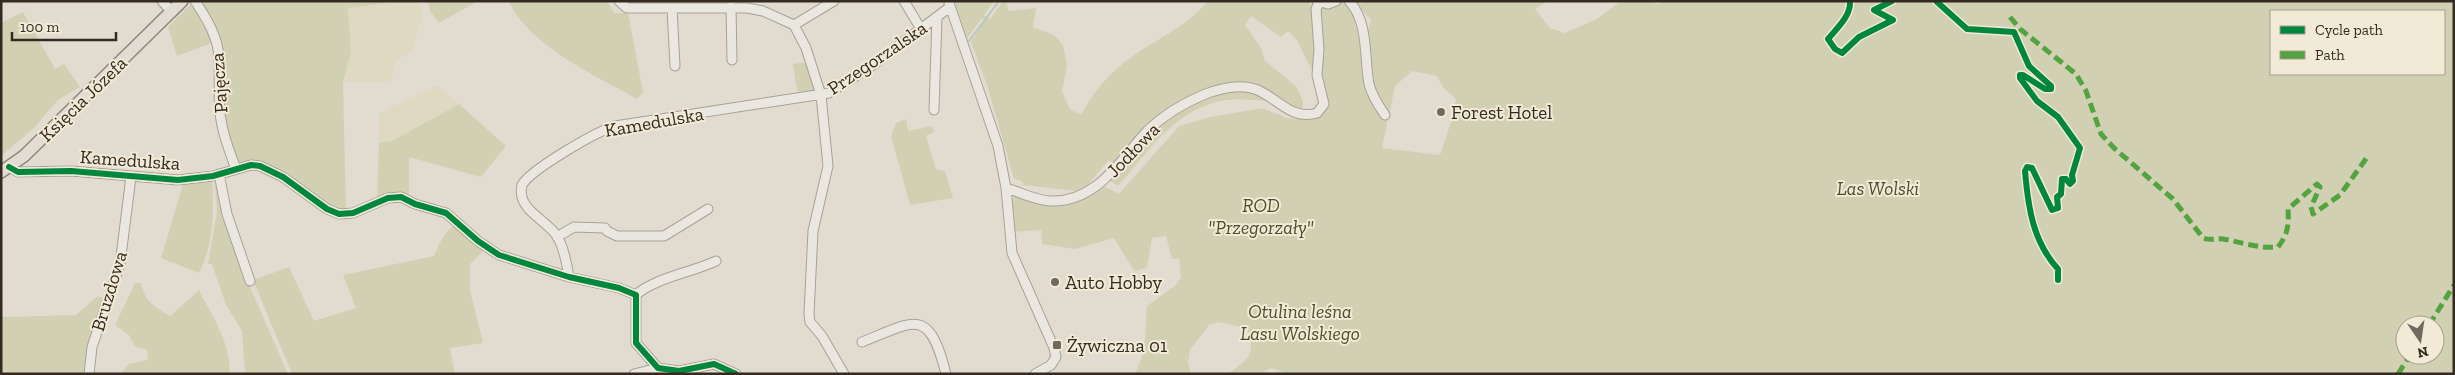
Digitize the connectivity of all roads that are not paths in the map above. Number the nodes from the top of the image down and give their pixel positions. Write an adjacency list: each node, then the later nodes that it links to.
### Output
1 (162, 1): 13 (street)
2 (182, 1): 13 (main road, Księcia Józefa)
3 (195, 1): 22 (street, Pajęcza)
4 (619, 1): 12 (street)
5 (834, 1): 15 (street)
6 (904, 1): 16 (street)
7 (1336, 1): 9 (street, Jodłowa)
8 (1349, 1): 21 (street)
9 (1318, 2): 26 (street, Jodłowa)
10 (949, 4): 14 (street, Przegorzalska); 26 (street)
11 (731, 7): 12 (street); 15 (street); 17 (street)
12 (672, 8): 18 (street)
13 (172, 12): 23 (main road, Księcia Józefa)
14 (937, 18): 16 (street, Przegorzalska); 20 (street)
15 (794, 25): 19 (street)
16 (920, 30): 19 (street, Przegorzalska)
17 (732, 60)
18 (675, 66)
19 (821, 95): 28 (street, Kamedulska); 38 (street, Przegorzalska)
20 (934, 110)
21 (1385, 115)
22 (241, 168): 24 (street, Kamedulska); 30 (street, Kamedulska)
23 (5, 170): 25 (street, Kamedulska)
24 (219, 174): 25 (street, Kamedulska); 31 (street)
25 (131, 177): 35 (street, Bruzdowa)
26 (1006, 188): 40 (street)
27 (708, 209): 28 (street)
28 (557, 237): 30 (street, Kamedulska)
29 (716, 261): 32 (street)
30 (569, 277): 32 (street)
31 (250, 281)
32 (636, 295): 34 (street)
33 (862, 342): 39 (street)
34 (658, 368): 36 (street); 37 (street)
35 (89, 374)
36 (634, 374)
37 (736, 374)
38 (844, 374)
39 (946, 374)
40 (1035, 374)

